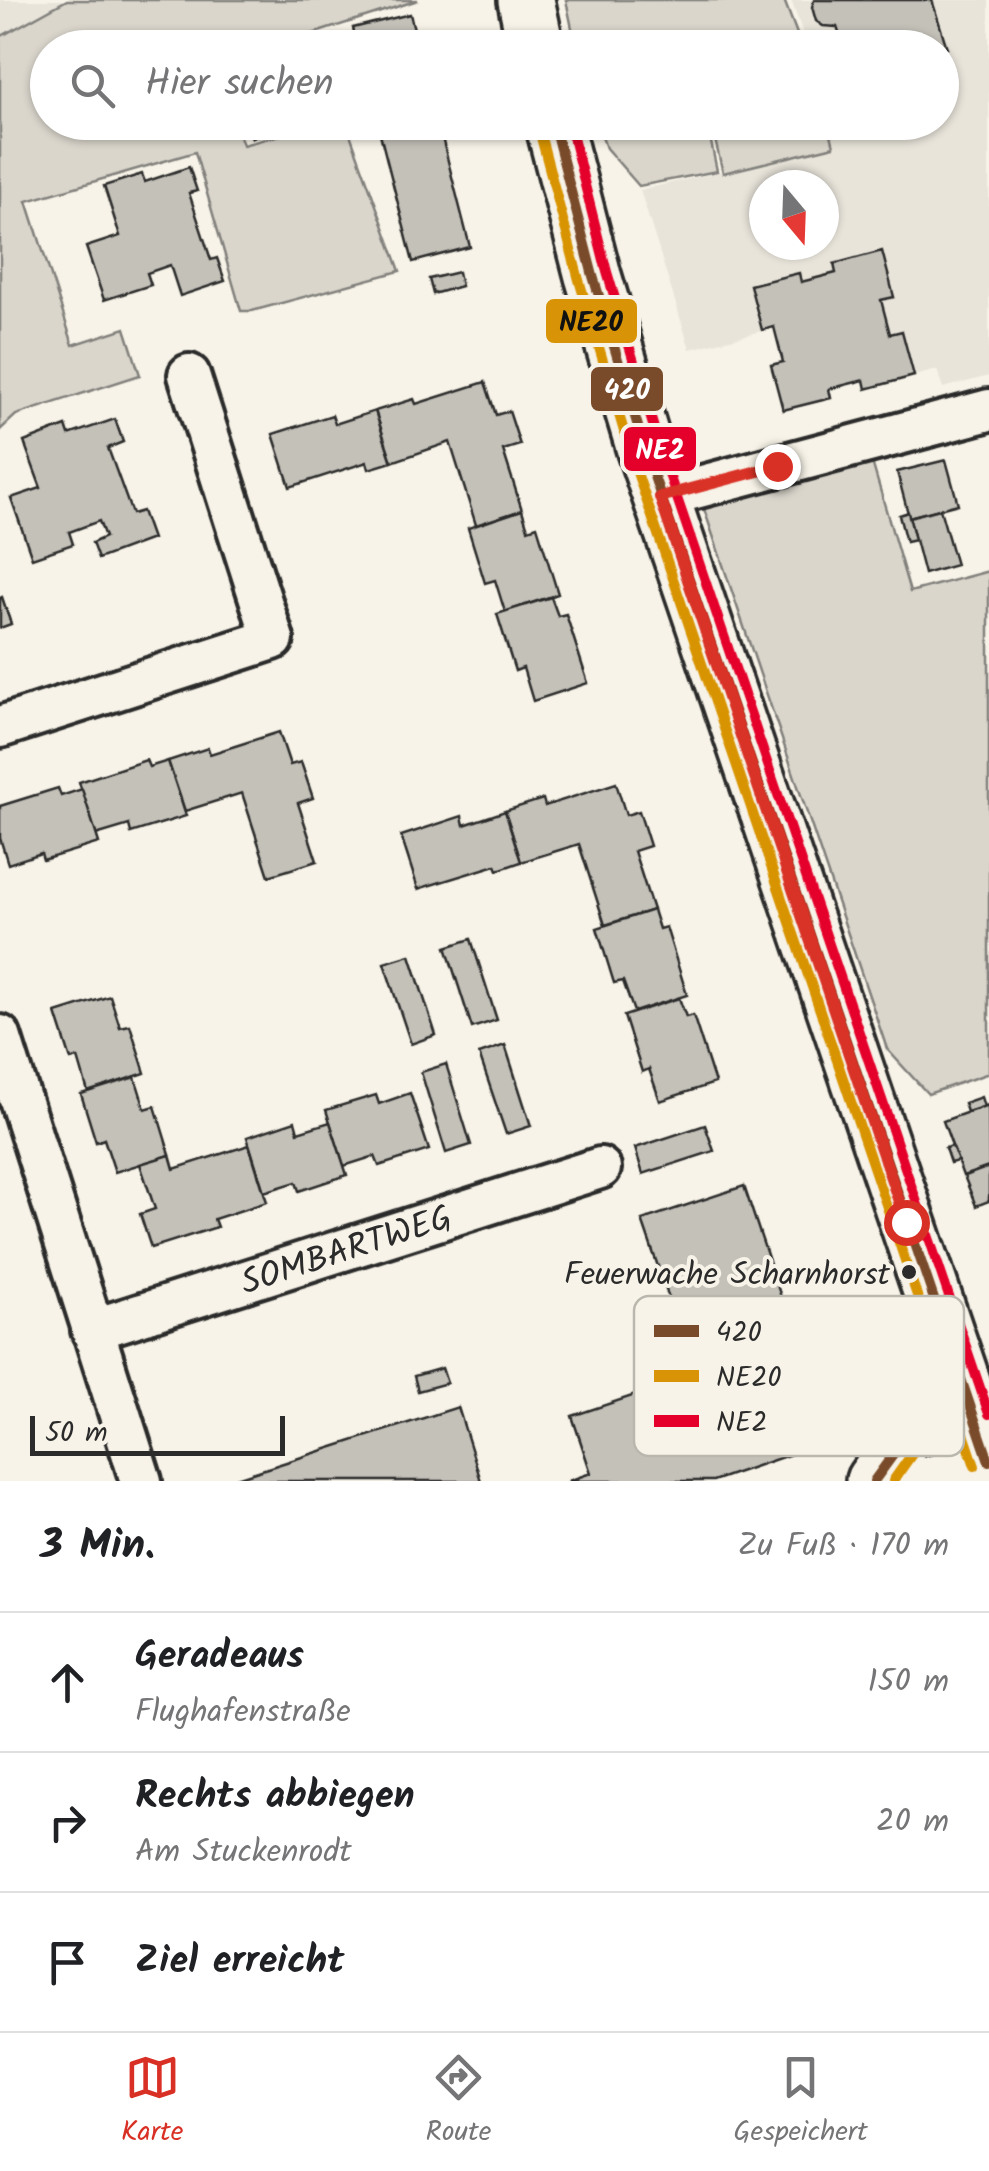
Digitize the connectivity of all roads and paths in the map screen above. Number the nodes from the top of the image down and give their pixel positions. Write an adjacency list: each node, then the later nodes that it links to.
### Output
1 (526, 0): 2 (main road)
2 (532, 30)
3 (559, 140): 6 (main road)
4 (189, 376): 7 (street)
5 (989, 410): 6 (street)
6 (660, 497): 11 (main road)
7 (0, 727)
8 (0, 1036): 9 (street)
9 (8, 1089): 12 (street)
10 (600, 1168): 12 (street, SOMBARTWEG)
11 (931, 1296)
12 (92, 1330): 16 (street)
13 (964, 1393): 15 (main road)
14 (892, 1456): 17 (main road)
15 (989, 1464): 18 (street)
16 (141, 1481)
17 (874, 1481)
18 (930, 1481)

